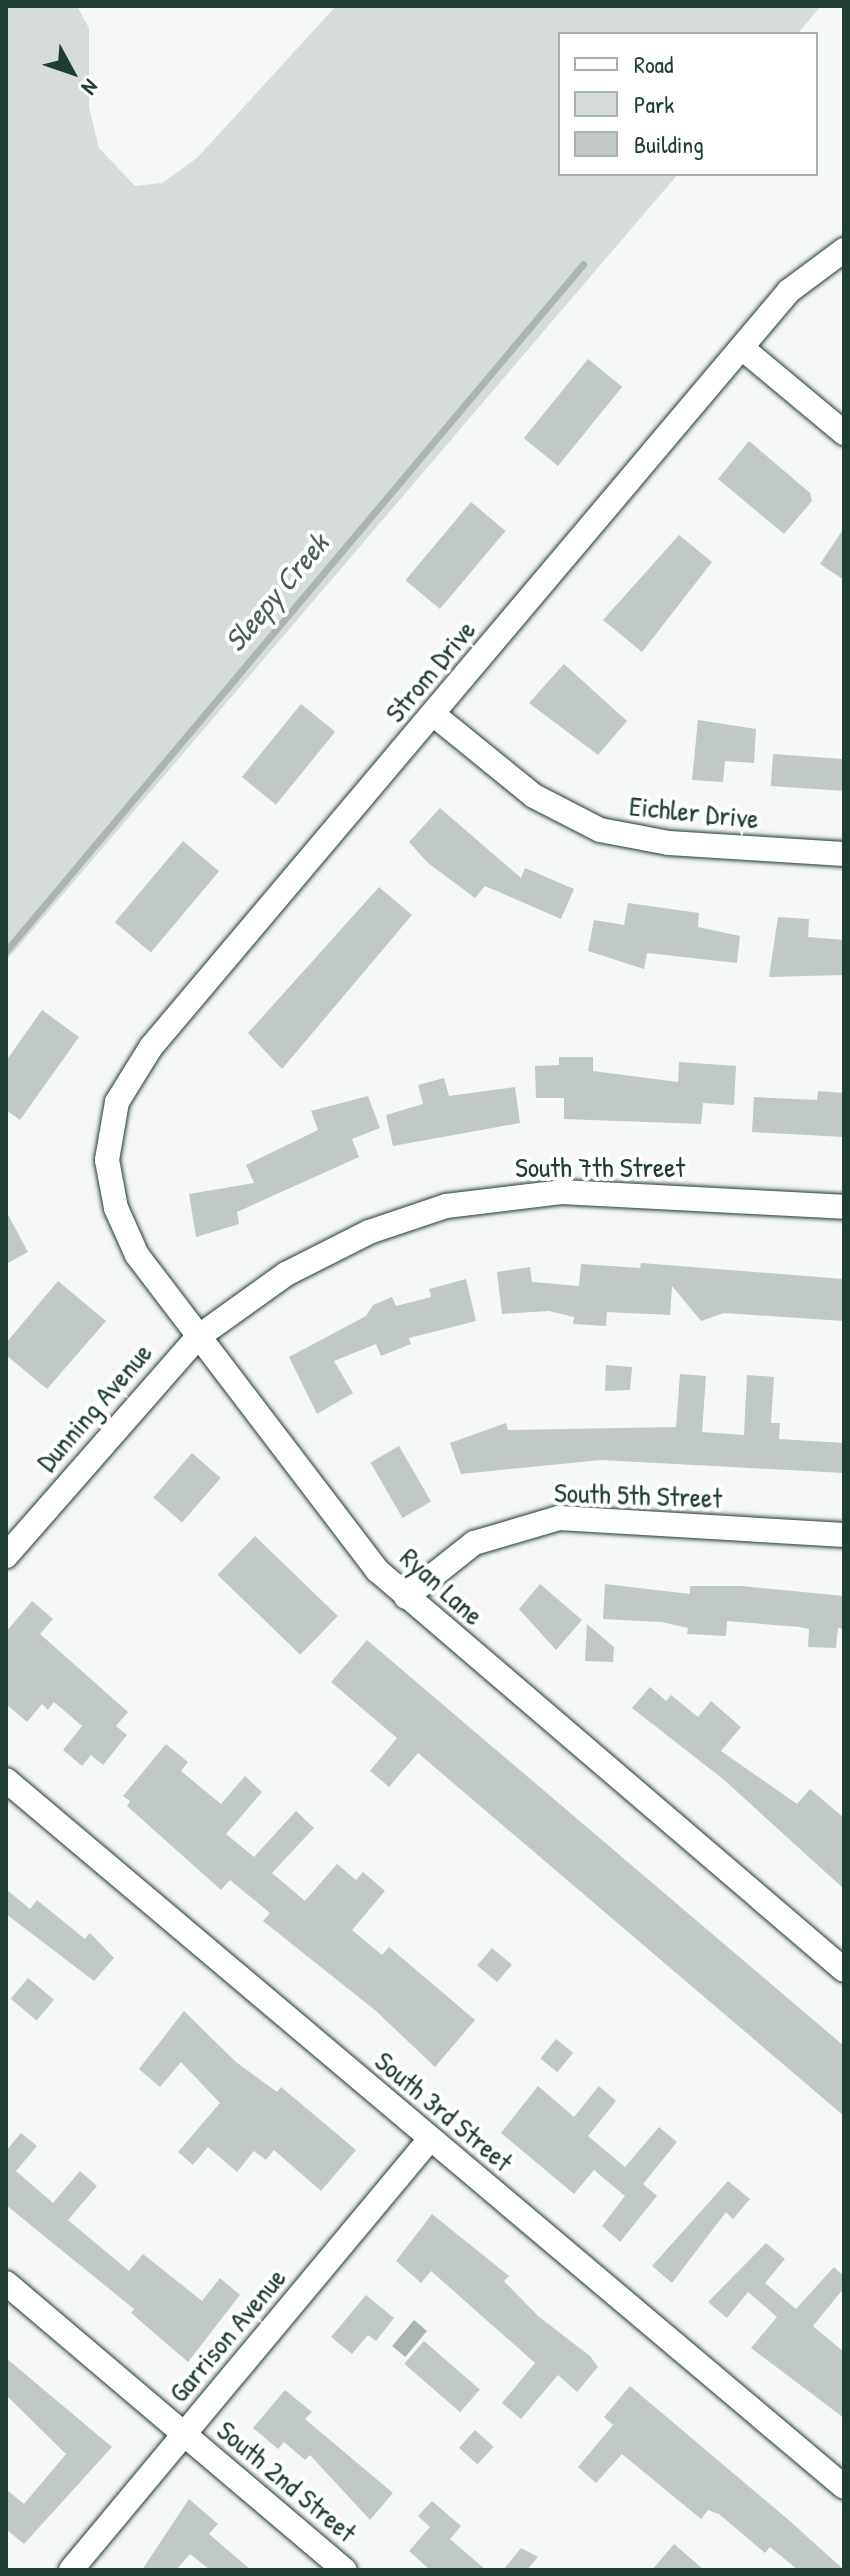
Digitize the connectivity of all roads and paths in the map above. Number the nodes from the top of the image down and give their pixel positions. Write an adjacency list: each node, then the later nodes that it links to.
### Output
1 (844, 250): 2 (street, Strom Drive)
2 (742, 348): 3 (street); 4 (street, Strom Drive)
3 (844, 433)
4 (433, 714): 5 (street, Eichler Drive); 6 (street, Strom Drive)
5 (844, 854)
6 (107, 1160): 8 (street, Ryan Lane)
7 (844, 1207): 8 (street, South 7th Street)
8 (198, 1337): 10 (street, Dunning Avenue); 11 (street, Ryan Lane)
9 (844, 1535): 11 (street, South 5th Street)
10 (6, 1556)
11 (406, 1597): 13 (street, Ryan Lane)
12 (6, 1780): 14 (street, South 3rd Street)
13 (844, 1970)
14 (430, 2139): 16 (street, Garrison Avenue); 17 (street, South 3rd Street)
15 (6, 2283): 16 (street, South 2nd Street)
16 (184, 2433): 18 (street, Garrison Avenue); 19 (street, South 2nd Street)
17 (844, 2487)
18 (71, 2570)
19 (345, 2570)

